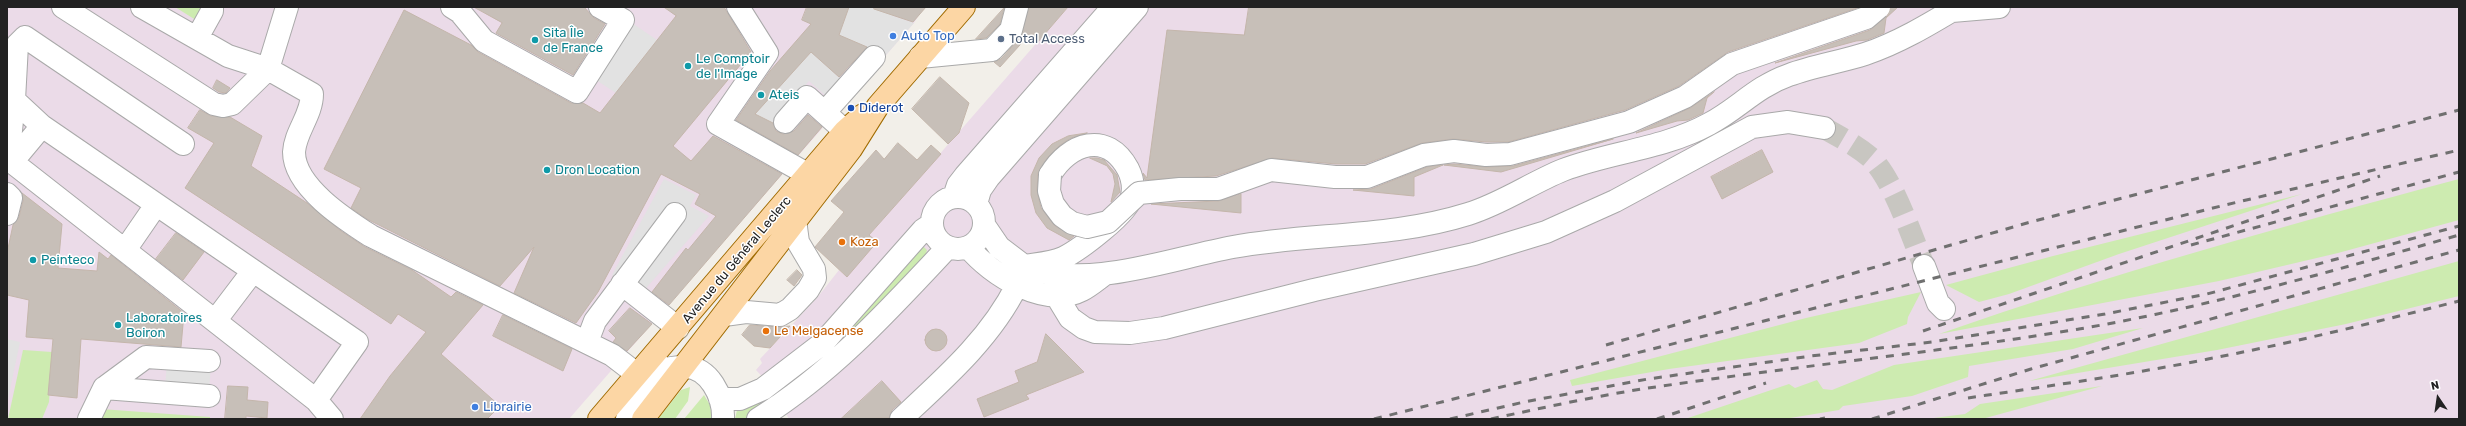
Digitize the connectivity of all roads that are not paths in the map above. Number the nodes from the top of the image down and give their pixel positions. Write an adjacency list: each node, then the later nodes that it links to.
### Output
1 (63, 7): 18 (street)
2 (212, 7): 15 (street)
3 (287, 7): 18 (street)
4 (452, 7): 5 (street)
5 (600, 7)
6 (738, 7): 28 (street)
7 (964, 7): 17 (main road, Avenue du Général Leclerc)
8 (1017, 7): 17 (street)
9 (1113, 7): 30 (street)
10 (1137, 7): 31 (street)
11 (1879, 7): 43 (street, bridge)
12 (1999, 7): 14 (street)
13 (146, 8): 15 (street)
14 (1955, 9): 42 (street)
15 (197, 38): 18 (street)
16 (874, 57): 21 (street)
17 (920, 57): 20 (main road, Avenue du Général Leclerc)
18 (268, 69): 50 (street)
19 (14, 100): 23 (street); 26 (street); 27 (street)
20 (878, 106): 25 (main road, Avenue du Général Leclerc); 35 (main road, Avenue du Général Leclerc)
21 (826, 112): 22 (street); 25 (street)
22 (785, 122)
23 (42, 126): 27 (street); 32 (street)
24 (1824, 128): 45 (street)
25 (845, 131): 28 (main road, Avenue du Général Leclerc)
26 (182, 144)
27 (12, 162): 39 (street)
28 (809, 175): 49 (main road, Avenue du Général Leclerc)
29 (7, 194): 33 (street)
30 (954, 198): 31 (street); 36 (street)
31 (976, 204): 37 (street)
32 (156, 205): 39 (street); 41 (street)
33 (7, 214)
34 (675, 214): 44 (street)
35 (795, 220): 47 (main road, Avenue du Général Leclerc); 47 (street)
36 (932, 224): 38 (street); 59 (street)
37 (984, 225): 38 (street); 43 (street)
38 (958, 247): 43 (street); 65 (street)
39 (125, 250): 48 (street)
40 (1924, 266): 46 (street)
41 (253, 271): 48 (street); 58 (street)
42 (1105, 274): 43 (street); 45 (street)
43 (1021, 276): 45 (street); 66 (street)
44 (622, 284): 49 (street); 50 (street)
45 (1056, 295)
46 (1944, 309)
47 (724, 315): 53 (main road, Avenue du Général Leclerc)
48 (215, 321): 58 (street)
49 (678, 328): 51 (main road, Avenue du Général Leclerc)
50 (587, 342): 55 (street)
51 (662, 346): 54 (street); 55 (main road, Avenue du Général Leclerc)
52 (209, 361): 56 (street)
53 (685, 366): 54 (street); 59 (street); 64 (main road, Avenue du Général Leclerc)
54 (662, 370): 55 (street); 63 (street)
55 (638, 375): 62 (main road, Avenue du Général Leclerc)
56 (104, 388): 57 (street); 60 (street)
57 (209, 396)
58 (316, 400): 61 (street)
59 (722, 409)
60 (88, 419)
61 (332, 419)
62 (600, 419)
63 (627, 419)
64 (643, 419)
65 (758, 419)
66 (901, 419)

